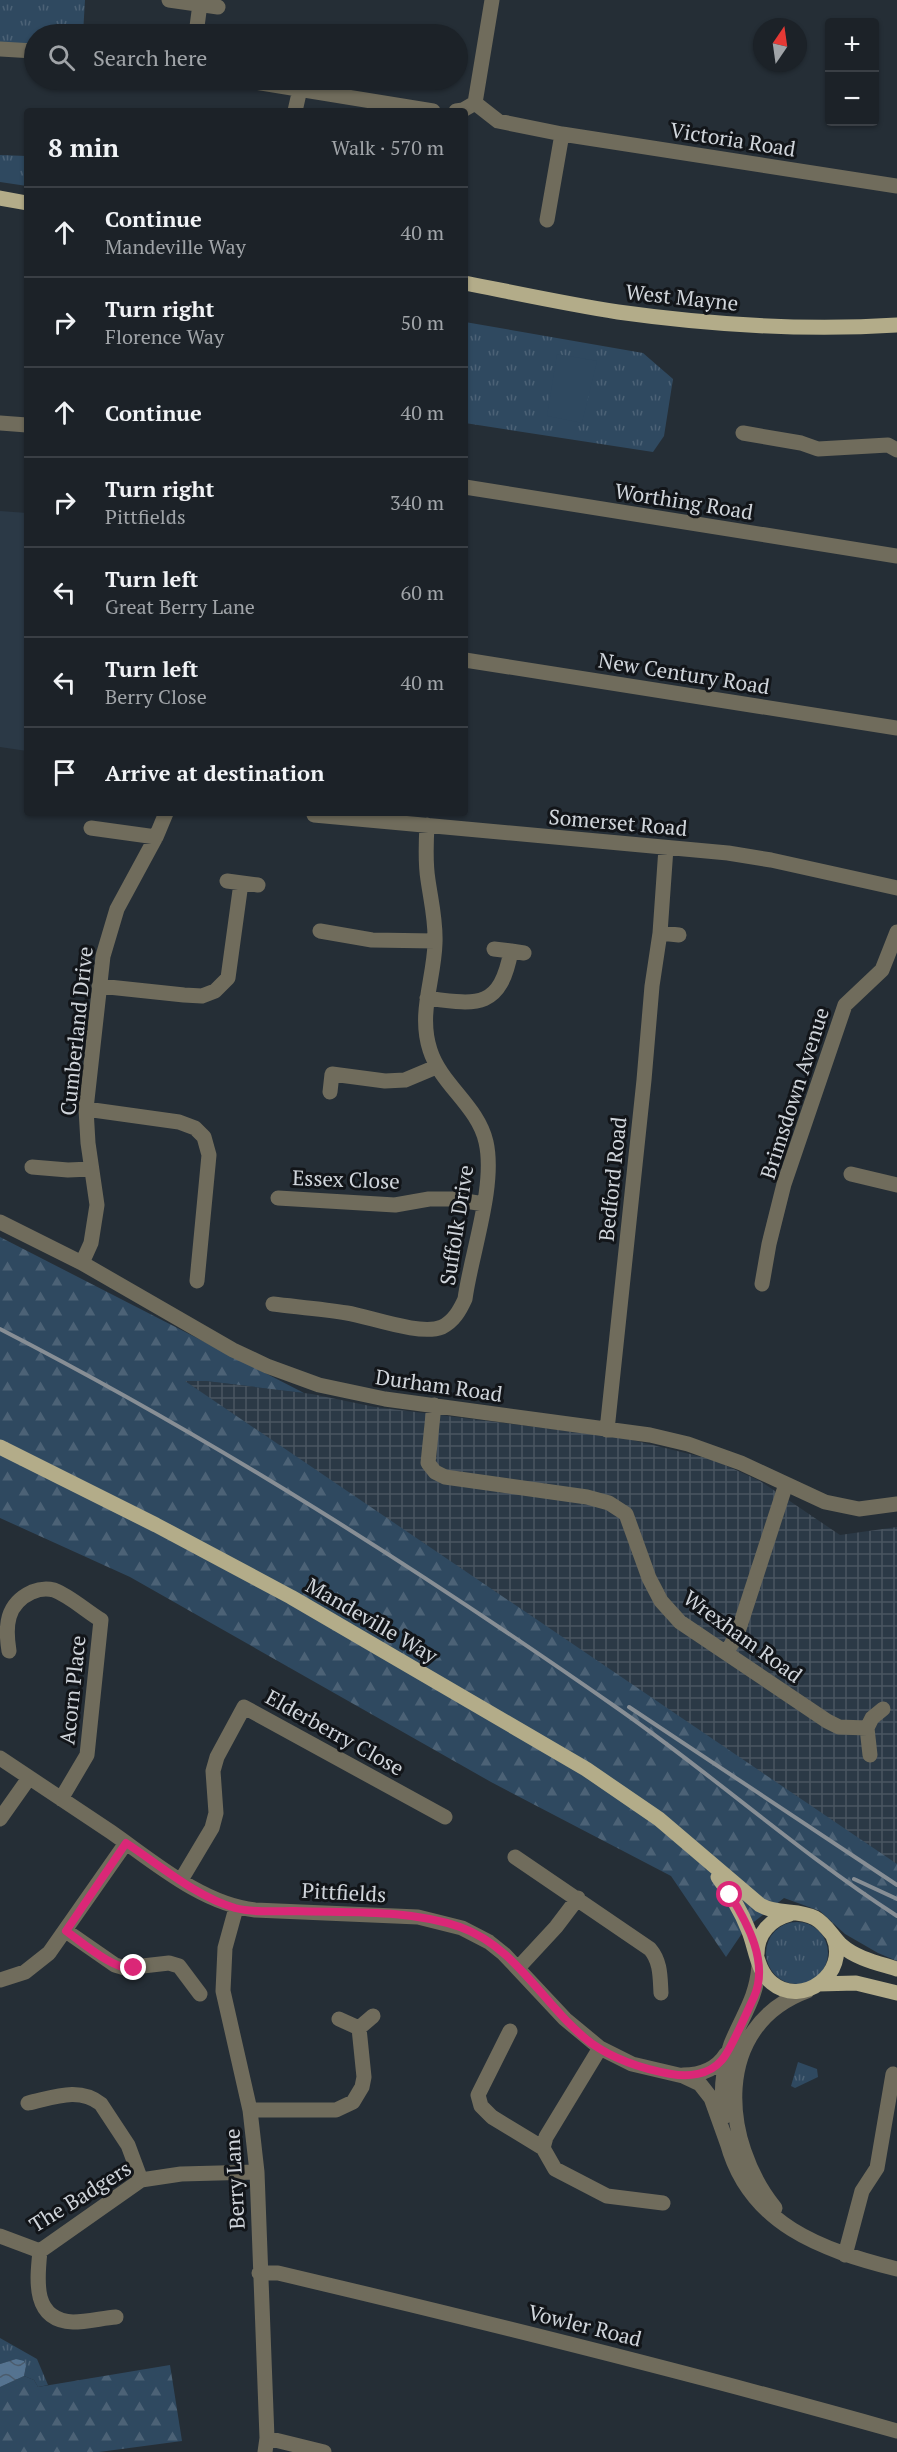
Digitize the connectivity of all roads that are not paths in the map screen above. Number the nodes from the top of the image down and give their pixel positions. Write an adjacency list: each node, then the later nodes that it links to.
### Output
1 (169, 0): 3 (street)
2 (492, 0): 10 (street)
3 (200, 4): 4 (street); 5 (street)
4 (218, 7)
5 (197, 24)
6 (0, 49): 7 (street)
7 (24, 50)
8 (300, 90): 11 (street)
9 (306, 90): 12 (street)
10 (475, 103): 13 (street); 14 (street, Victoria Road)
11 (296, 108)
12 (415, 108)
13 (466, 108)
14 (562, 134): 15 (street, Victoria Road); 18 (street)
15 (897, 186)
16 (0, 198): 17 (main road)
17 (24, 202)
18 (547, 220)
19 (468, 285): 20 (main road, West Mayne)
20 (897, 325)
21 (0, 423): 22 (street)
22 (24, 425)
23 (743, 433): 24 (street)
24 (897, 450)
25 (468, 487): 26 (street, Worthing Road)
26 (897, 556)
27 (468, 660): 28 (street, New Century Road)
28 (897, 728)
29 (165, 816): 33 (street, Cumberland Drive)
30 (342, 816): 31 (street, Somerset Road)
31 (427, 825): 34 (street, Somerset Road); 41 (street, Suffolk Drive)
32 (91, 828): 33 (street)
33 (156, 837): 43 (street, Cumberland Drive)
34 (666, 848): 36 (street, Somerset Road); 39 (street, Bedford Road)
35 (258, 885): 43 (street)
36 (897, 888)
37 (320, 931): 41 (street)
38 (897, 932): 57 (street, Brimsdown Avenue)
39 (660, 933): 40 (street); 60 (street, Bedford Road)
40 (679, 935)
41 (435, 941): 44 (street, Suffolk Drive)
42 (494, 949): 44 (street)
43 (99, 986): 47 (street, Cumberland Drive)
44 (427, 998): 45 (street, Suffolk Drive)
45 (436, 1067): 46 (street); 53 (street, Suffolk Drive)
46 (330, 1092)
47 (86, 1109): 49 (street, Cumberland Drive); 56 (street)
48 (32, 1167): 49 (street)
49 (92, 1169): 55 (street, Cumberland Drive)
50 (851, 1174): 51 (street)
51 (897, 1185)
52 (278, 1198): 53 (street, Essex Close)
53 (484, 1204): 58 (street, Suffolk Drive)
54 (0, 1222): 55 (street, Durham Road)
55 (82, 1263): 59 (street, Durham Road)
56 (196, 1281)
57 (762, 1284)
58 (273, 1304)
59 (434, 1405): 60 (street, Durham Road); 65 (street, Wrexham Road)
60 (607, 1430): 62 (street, Durham Road)
61 (0, 1447): 76 (main road, Mandeville Way)
62 (786, 1484): 63 (street, Durham Road); 65 (street)
63 (897, 1504)
64 (9, 1651): 71 (street, Acorn Place)
65 (726, 1653): 67 (street, Wrexham Road)
66 (883, 1709): 67 (street)
67 (867, 1728): 68 (street)
68 (870, 1755)
69 (0, 1758): 70 (street, Pittfields)
70 (29, 1778): 71 (street, Pittfields); 73 (street)
71 (61, 1799): 74 (street, Pittfields)
72 (445, 1816): 77 (street, Elderberry Close)
73 (0, 1819)
74 (126, 1843): 77 (street, Pittfields); 81 (street)
75 (515, 1857): 78 (street)
76 (704, 1859): 80 (main road, Mandeville Way); 83 (main road, Mandeville Way)
77 (181, 1880): 79 (street, Pittfields)
78 (578, 1898): 84 (street); 90 (street)
79 (236, 1908): 84 (street, Pittfields); 100 (street, Berry Lane)
80 (792, 1914): 82 (main road, Mandeville Way); 83 (main road)
81 (66, 1931): 86 (street); 89 (street)
82 (830, 1931): 85 (main road, Mandeville Way); 87 (main road)
83 (758, 1962): 87 (main road, Mandeville Way); 95 (street)
84 (518, 1968): 96 (street, Pittfields)
85 (897, 1969)
86 (0, 1980)
87 (814, 1987): 88 (main road, Mandeville Way); 108 (street)
88 (897, 1993)
89 (200, 1994)
90 (661, 1994)
91 (373, 2016): 93 (street)
92 (339, 2019): 93 (street)
93 (359, 2028): 100 (street)
94 (510, 2031): 102 (street)
95 (730, 2047): 98 (street); 103 (street)
96 (600, 2048): 98 (street, Pittfields); 102 (street)
97 (894, 2074): 101 (street)
98 (676, 2075): 103 (street)
99 (27, 2103): 105 (street)
100 (250, 2110): 104 (street, Berry Lane)
101 (892, 2116): 110 (street)
102 (543, 2148): 106 (street)
103 (730, 2151): 108 (street)
104 (257, 2172): 105 (street, The Badgers); 114 (street, Berry Lane)
105 (141, 2180): 109 (street, The Badgers)
106 (663, 2203)
107 (0, 2236): 109 (street, The Badgers)
108 (805, 2237): 110 (street)
109 (40, 2251): 115 (street)
110 (845, 2255): 111 (street)
111 (863, 2260): 112 (street); 113 (street)
112 (897, 2263)
113 (897, 2269)
114 (259, 2273): 116 (street, Vowler Road); 117 (street, Berry Lane)
115 (116, 2317)
116 (897, 2431)
117 (266, 2445): 118 (street)
118 (324, 2452)

